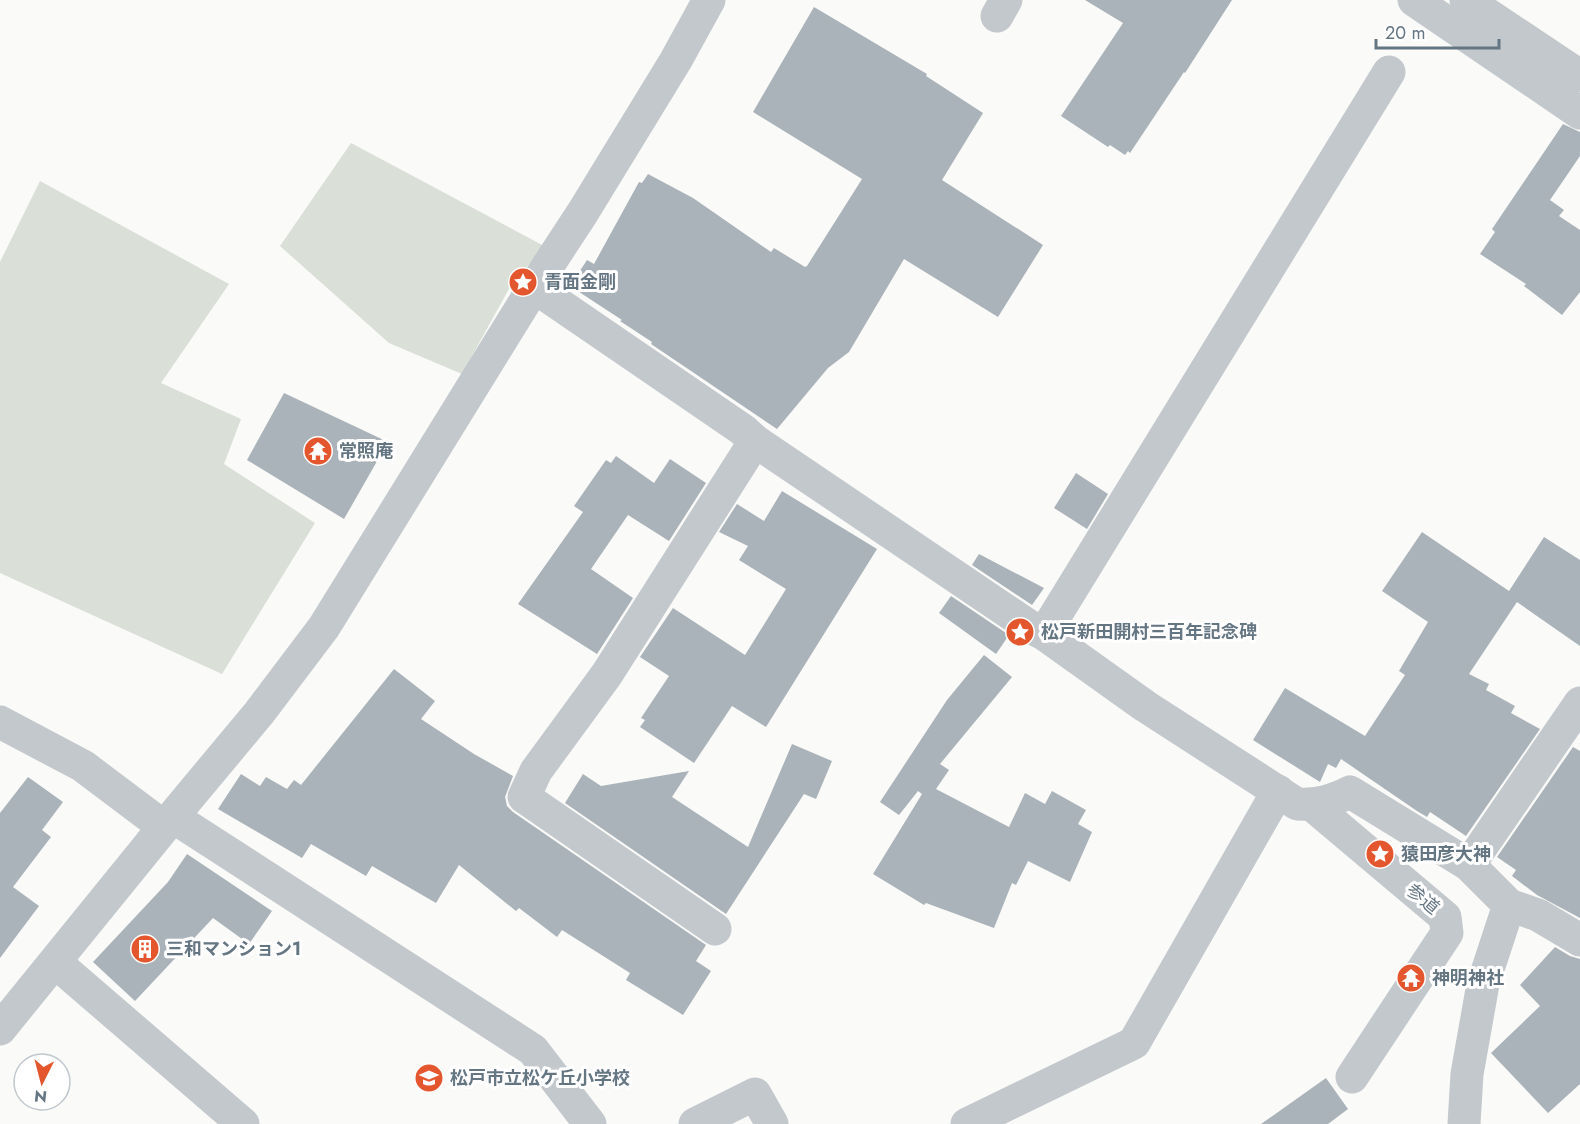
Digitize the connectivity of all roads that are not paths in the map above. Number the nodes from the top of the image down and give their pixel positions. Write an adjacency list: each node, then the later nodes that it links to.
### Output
1 (709, 0): 8 (street)
2 (1413, 0): 7 (street)
3 (1466, 0): 4 (street)
4 (1503, 10): 6 (street)
5 (1389, 72): 10 (street)
6 (1580, 76)
7 (1580, 113)
8 (534, 287): 9 (street); 15 (street)
9 (755, 441): 10 (street); 17 (street)
10 (1044, 634): 13 (street)
11 (1580, 704): 16 (street)
12 (0, 722): 15 (street)
13 (1278, 791): 14 (street); 26 (street)
14 (1312, 805): 16 (street); 21 (street, 参道)
15 (168, 822): 19 (street); 23 (street)
16 (1485, 891): 18 (street); 27 (street)
17 (715, 929)
18 (1580, 940)
19 (55, 962): 20 (street); 22 (street)
20 (4, 1018)
21 (1352, 1077)
22 (243, 1124)
23 (590, 1124)
24 (695, 1124): 25 (street)
25 (772, 1124)
26 (968, 1124)
27 (1464, 1124)

